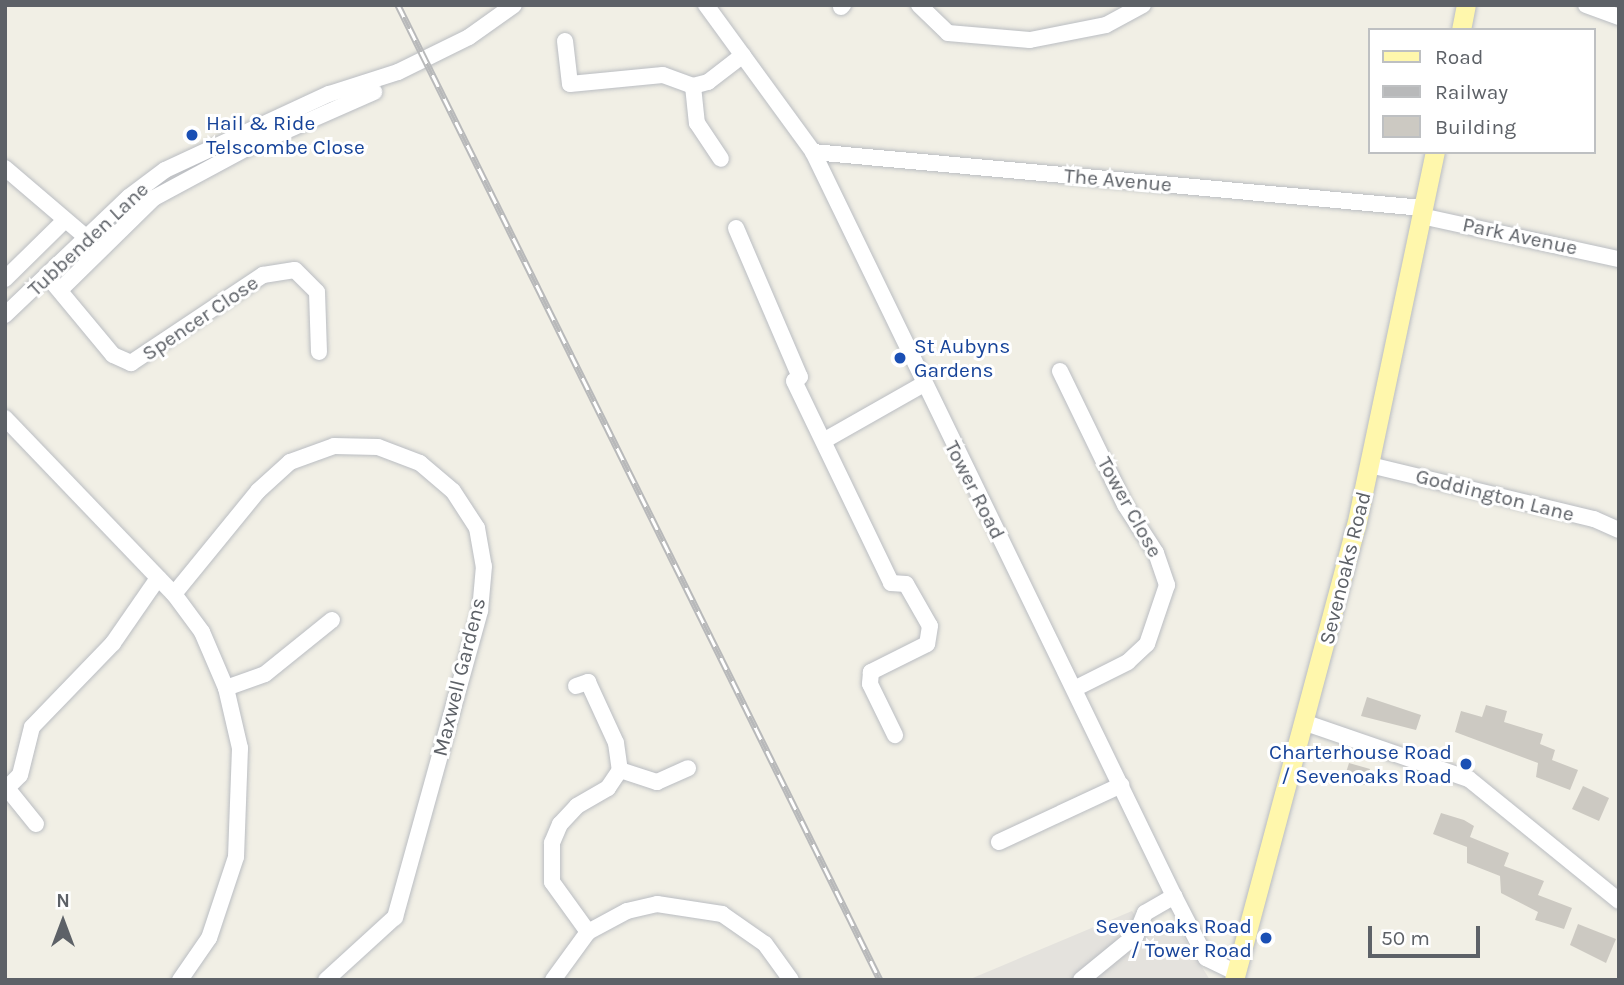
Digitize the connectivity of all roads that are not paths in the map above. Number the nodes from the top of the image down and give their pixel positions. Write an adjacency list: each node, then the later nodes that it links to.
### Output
1 (514, 5): 13 (street, Tubbenden Lane)
2 (706, 5): 10 (street, Tower Road)
3 (919, 5): 4 (street)
4 (1143, 5)
5 (1466, 5): 8 (main road)
6 (1586, 5): 7 (street)
7 (1619, 16)
8 (1461, 28)
9 (565, 41): 11 (street)
10 (743, 55): 11 (street); 14 (street, Tower Road)
11 (693, 86): 16 (street)
12 (374, 92): 13 (street)
13 (244, 141): 21 (street, Tubbenden Lane); 24 (street)
14 (813, 152): 18 (street, The Avenue); 28 (street, Tower Road)
15 (1435, 154): 18 (main road, Sevenoaks Road)
16 (720, 159)
17 (5, 168): 19 (street)
18 (1422, 212): 22 (street, Park Avenue); 31 (main road, Sevenoaks Road)
19 (65, 220): 21 (street); 23 (street)
20 (736, 228): 30 (street)
21 (88, 239): 24 (street, Tubbenden Lane)
22 (1619, 259)
23 (5, 279)
24 (55, 284): 25 (street, Tubbenden Lane); 26 (street, Spencer Close)
25 (5, 315)
26 (320, 352)
27 (1060, 371): 38 (street, Tower Close)
28 (922, 385): 30 (street); 38 (street, Tower Road)
29 (5, 418): 33 (street)
30 (825, 440): 40 (street)
31 (1370, 465): 32 (street, Goddington Lane); 39 (main road, Sevenoaks Road)
32 (1619, 530)
33 (158, 579): 34 (street); 44 (street)
34 (174, 594): 37 (street); 51 (street, Maxwell Gardens)
35 (332, 620): 37 (street)
36 (576, 686): 42 (street)
37 (226, 688): 50 (street)
38 (1074, 689): 43 (street, Tower Road)
39 (1306, 723): 47 (street); 49 (main road, Sevenoaks Road)
40 (895, 735)
41 (688, 768): 42 (street)
42 (620, 770): 48 (street)
43 (1121, 785): 45 (street); 46 (street, Tower Road)
44 (36, 824)
45 (999, 842)
46 (1174, 896): 49 (street, Tower Road); 54 (street)
47 (1619, 901)
48 (589, 932): 52 (street); 53 (street)
49 (1236, 976)
50 (185, 978)
51 (326, 980)
52 (553, 980)
53 (791, 980)
54 (1081, 980)

